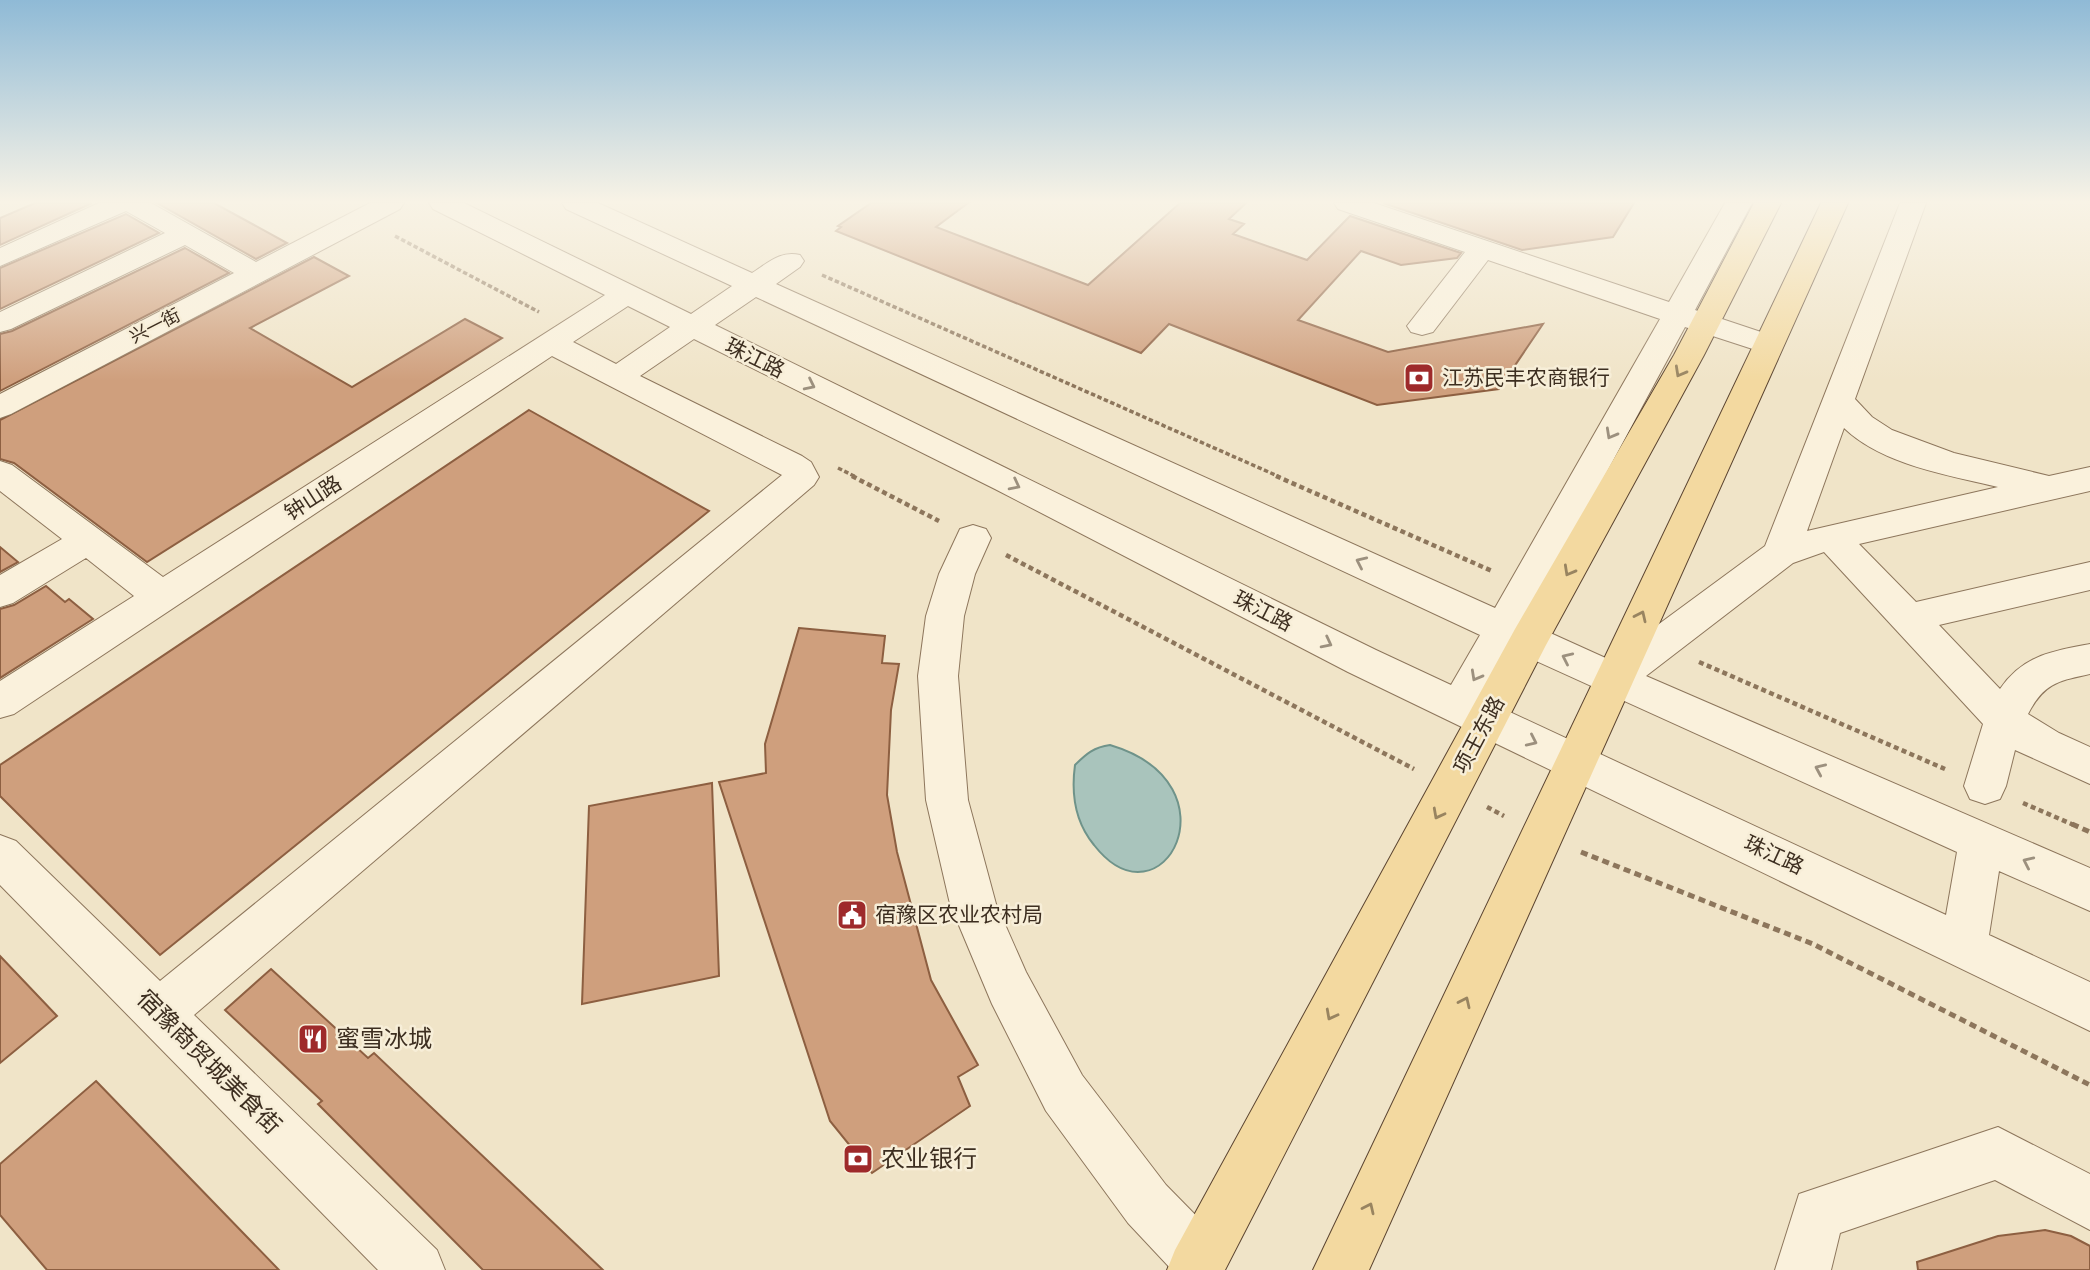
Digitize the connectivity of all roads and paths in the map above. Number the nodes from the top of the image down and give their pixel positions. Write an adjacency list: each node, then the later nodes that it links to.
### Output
1 (127, 262): 19 (street)
2 (236, 262): 15 (street)
3 (279, 262): 15 (street, 兴一街)
4 (435, 262): 22 (path)
5 (562, 262): 17 (street, 珠江路)
6 (704, 262): 16 (street)
7 (788, 262): 16 (street)
8 (793, 262): 36 (path)
9 (1472, 262): 20 (street)
10 (1522, 262): 18 (street)
11 (1714, 262): 18 (street)
12 (1729, 262): 18 (main road, 项王东路)
13 (1807, 262): 23 (main road)
14 (1891, 262): 25 (street)
15 (257, 274): 26 (street, 兴一街)
16 (753, 285): 21 (street); 40 (street, one-way to 16)
17 (626, 294): 21 (street, 珠江路); 22 (street, 钟山路)
18 (1691, 319): 23 (street); 36 (street, one-way to 36); 40 (main road, 项王东路, one-way to 40)
19 (0, 323)
20 (1422, 326)
21 (691, 327): 24 (street); 45 (street, 珠江路, one-way to 45)
22 (562, 336): 24 (street); 38 (street, 钟山路)
23 (1768, 345): 43 (main road, one-way to 23)
24 (617, 377): 58 (street)
25 (1839, 400): 30 (street); 34 (street)
26 (0, 407)
27 (830, 463): 32 (path)
28 (2090, 479): 30 (street)
29 (4, 481): 33 (street)
30 (2049, 488): 31 (street)
31 (1831, 537): 34 (street); 39 (street)
32 (973, 538): 50 (path); 61 (street)
33 (88, 540): 37 (street); 38 (street)
34 (1780, 554): 41 (street)
35 (2090, 576): 39 (street)
36 (1527, 586): 40 (street)
37 (0, 593)
38 (162, 597): 44 (street, 钟山路)
39 (1908, 618): 46 (street)
40 (1516, 634): 43 (street, one-way to 40); 45 (main road, 项王东路, one-way to 45)
41 (1660, 645): 43 (street); 49 (path)
42 (2090, 659): 46 (street)
43 (1613, 679): 47 (main road); 53 (street, one-way to 43)
44 (0, 702)
45 (1474, 713): 47 (street, 珠江路, one-way to 47); 50 (main road, 项王东路)
46 (2003, 718): 48 (street); 49 (street)
47 (1576, 761): 52 (main road); 56 (street, 珠江路)
48 (2090, 766)
49 (1985, 786): 51 (path)
50 (1452, 789): 52 (path); 61 (main road, 项王东路, one-way to 61)
51 (2090, 832)
52 (1541, 836): 59 (path); 63 (main road, one-way to 52)
53 (1981, 840): 55 (street, one-way to 53); 56 (street)
54 (0, 855): 58 (street, 宿豫商贸城美食街)
55 (2090, 890)
56 (1965, 946): 57 (street, 珠江路)
57 (2090, 1007)
58 (159, 1013): 62 (street, 宿豫商贸城美食街)
59 (2090, 1085)
60 (2090, 1203): 64 (street)
61 (1198, 1265)
62 (417, 1270)
63 (1341, 1270)
64 (1802, 1270)

